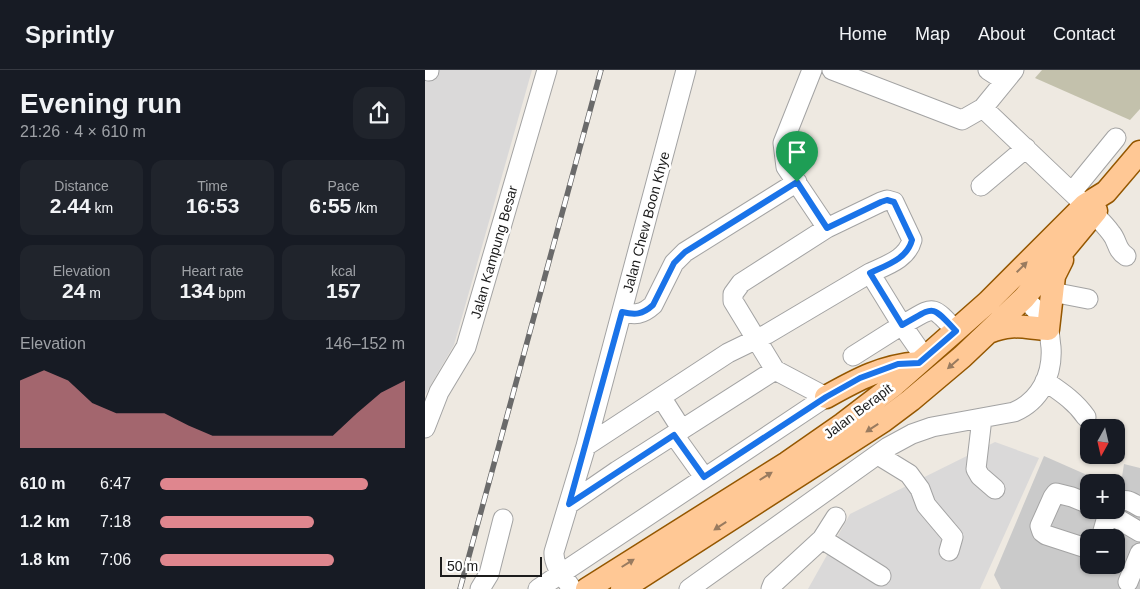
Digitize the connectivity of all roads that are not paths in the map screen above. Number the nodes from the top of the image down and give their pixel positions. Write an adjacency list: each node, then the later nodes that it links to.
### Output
1 (547, 70): 32 (street, Jalan Kampung Besar)
2 (686, 70): 22 (street, Jalan Chew Boon Khye)
3 (812, 70): 11 (street)
4 (832, 70): 7 (street)
5 (988, 70): 6 (street)
6 (1009, 75): 7 (street)
7 (983, 108): 9 (street)
8 (1116, 138): 13 (street)
9 (1026, 148): 12 (street); 13 (street)
10 (1140, 152): 13 (main road)
11 (797, 182): 14 (street); 22 (street)
12 (981, 186)
13 (1083, 204): 15 (main road); 16 (street); 21 (main road, Jalan Berapit, one-way to 13)
14 (827, 228): 17 (street); 27 (street)
15 (1069, 246): 18 (main road); 19 (main road)
16 (1126, 256)
17 (870, 273): 23 (street); 27 (street)
18 (1052, 292): 20 (street); 24 (main road)
19 (1024, 298): 21 (main road); 24 (street); 26 (main road)
20 (1088, 299)
21 (988, 302): 25 (main road, Jalan Berapit)
22 (622, 312): 39 (street, Jalan Chew Boon Khye)
23 (902, 325): 25 (street); 28 (street); 29 (street)
24 (1049, 329): 26 (main road); 31 (street)
25 (956, 331): 29 (main road, Jalan Berapit)
26 (989, 332): 63 (main road, one-way to 63)
27 (755, 340): 30 (street); 33 (street)
28 (853, 356)
29 (922, 360): 34 (main road); 62 (main road, Jalan Berapit, one-way to 29)
30 (775, 370): 34 (street); 38 (street)
31 (1045, 381): 35 (street); 36 (street)
32 (432, 388): 37 (street, Jalan Kampung Besar)
33 (661, 397): 38 (street); 39 (street)
34 (826, 397): 41 (street)
35 (1086, 417)
36 (982, 418): 40 (street); 42 (street)
37 (425, 428)
38 (678, 432): 41 (street); 45 (street)
39 (586, 446): 45 (street, Jalan Chew Boon Khye)
40 (878, 455): 53 (street); 58 (street)
41 (704, 477): 55 (street)
42 (995, 488)
43 (1080, 500): 52 (street)
44 (1125, 500): 46 (street)
45 (569, 504): 55 (street, Jalan Chew Boon Khye)
46 (1140, 506)
47 (836, 517): 51 (street)
48 (503, 519): 59 (street)
49 (1122, 519): 50 (street)
50 (1140, 532)
51 (822, 540): 56 (street); 64 (street)
52 (1080, 546)
53 (949, 551)
54 (1140, 553): 57 (street)
55 (562, 573): 60 (street); 61 (street, Jalan Chew Boon Khye)
56 (881, 576)
57 (1128, 582)
58 (696, 587)
59 (480, 589)
60 (538, 589)
61 (573, 589)
62 (587, 589)
63 (622, 589)
64 (771, 589)

